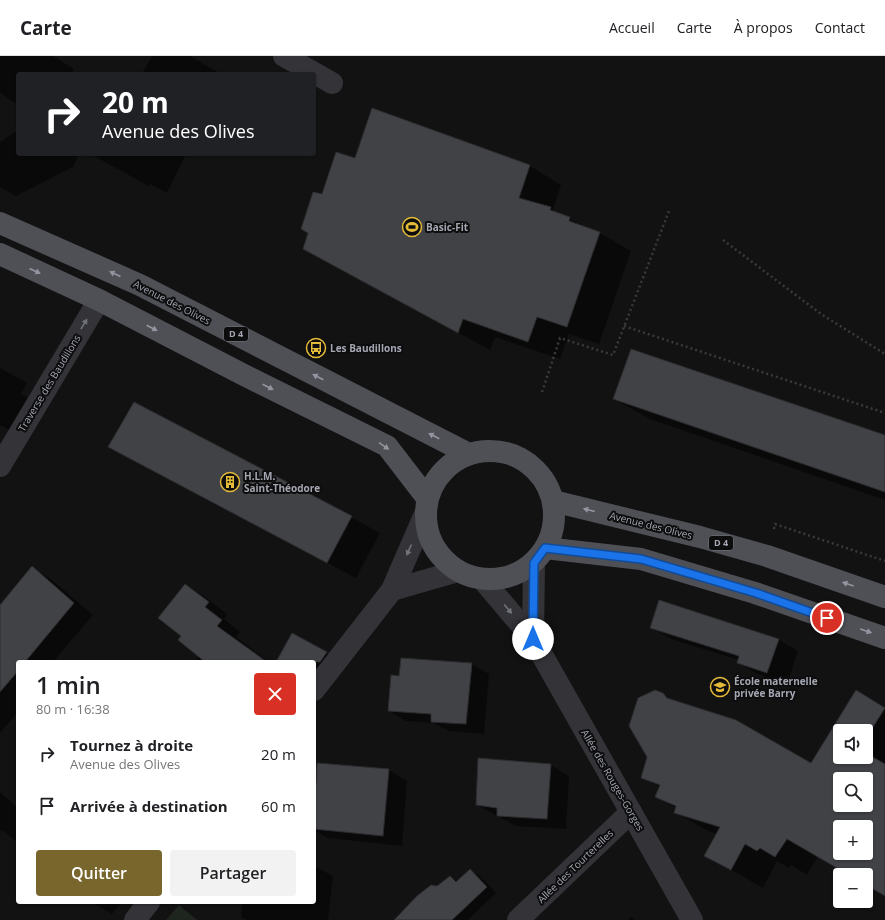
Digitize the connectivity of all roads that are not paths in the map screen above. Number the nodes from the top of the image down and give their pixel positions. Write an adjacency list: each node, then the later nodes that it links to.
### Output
1 (284, 56): 2 (street)
2 (312, 72)
3 (316, 74): 4 (street)
4 (332, 83)
5 (0, 223): 8 (main road, Avenue des Olives / D 4, one-way to 5)
6 (0, 254): 7 (main road, one-way to 7)
7 (99, 300): 9 (street, Traverse des Baudillons, one-way to 7); 11 (main road, one-way to 11)
8 (469, 454): 10 (main road); 11 (main road)
9 (0, 466)
10 (553, 501): 12 (main road); 16 (main road, Avenue des Olives / D 4, one-way to 10)
11 (426, 506): 13 (main road); 15 (street, one-way to 15)
12 (540, 556): 14 (main road); 17 (main road, one-way to 17); 18 (street)
13 (458, 572): 14 (main road); 15 (street)
14 (482, 579): 18 (street, Allée des Rouges-Gorges, one-way to 18)
15 (392, 590): 19 (street)
16 (885, 597)
17 (885, 638)
18 (533, 639): 20 (street, Allée des Rouges-Gorges)
19 (316, 687)
20 (631, 812): 23 (street, Allée des Tourterelles); 24 (street, Allée des Rouges-Gorges)
21 (147, 904): 22 (street)
22 (135, 920)
23 (518, 920)
24 (692, 920)

